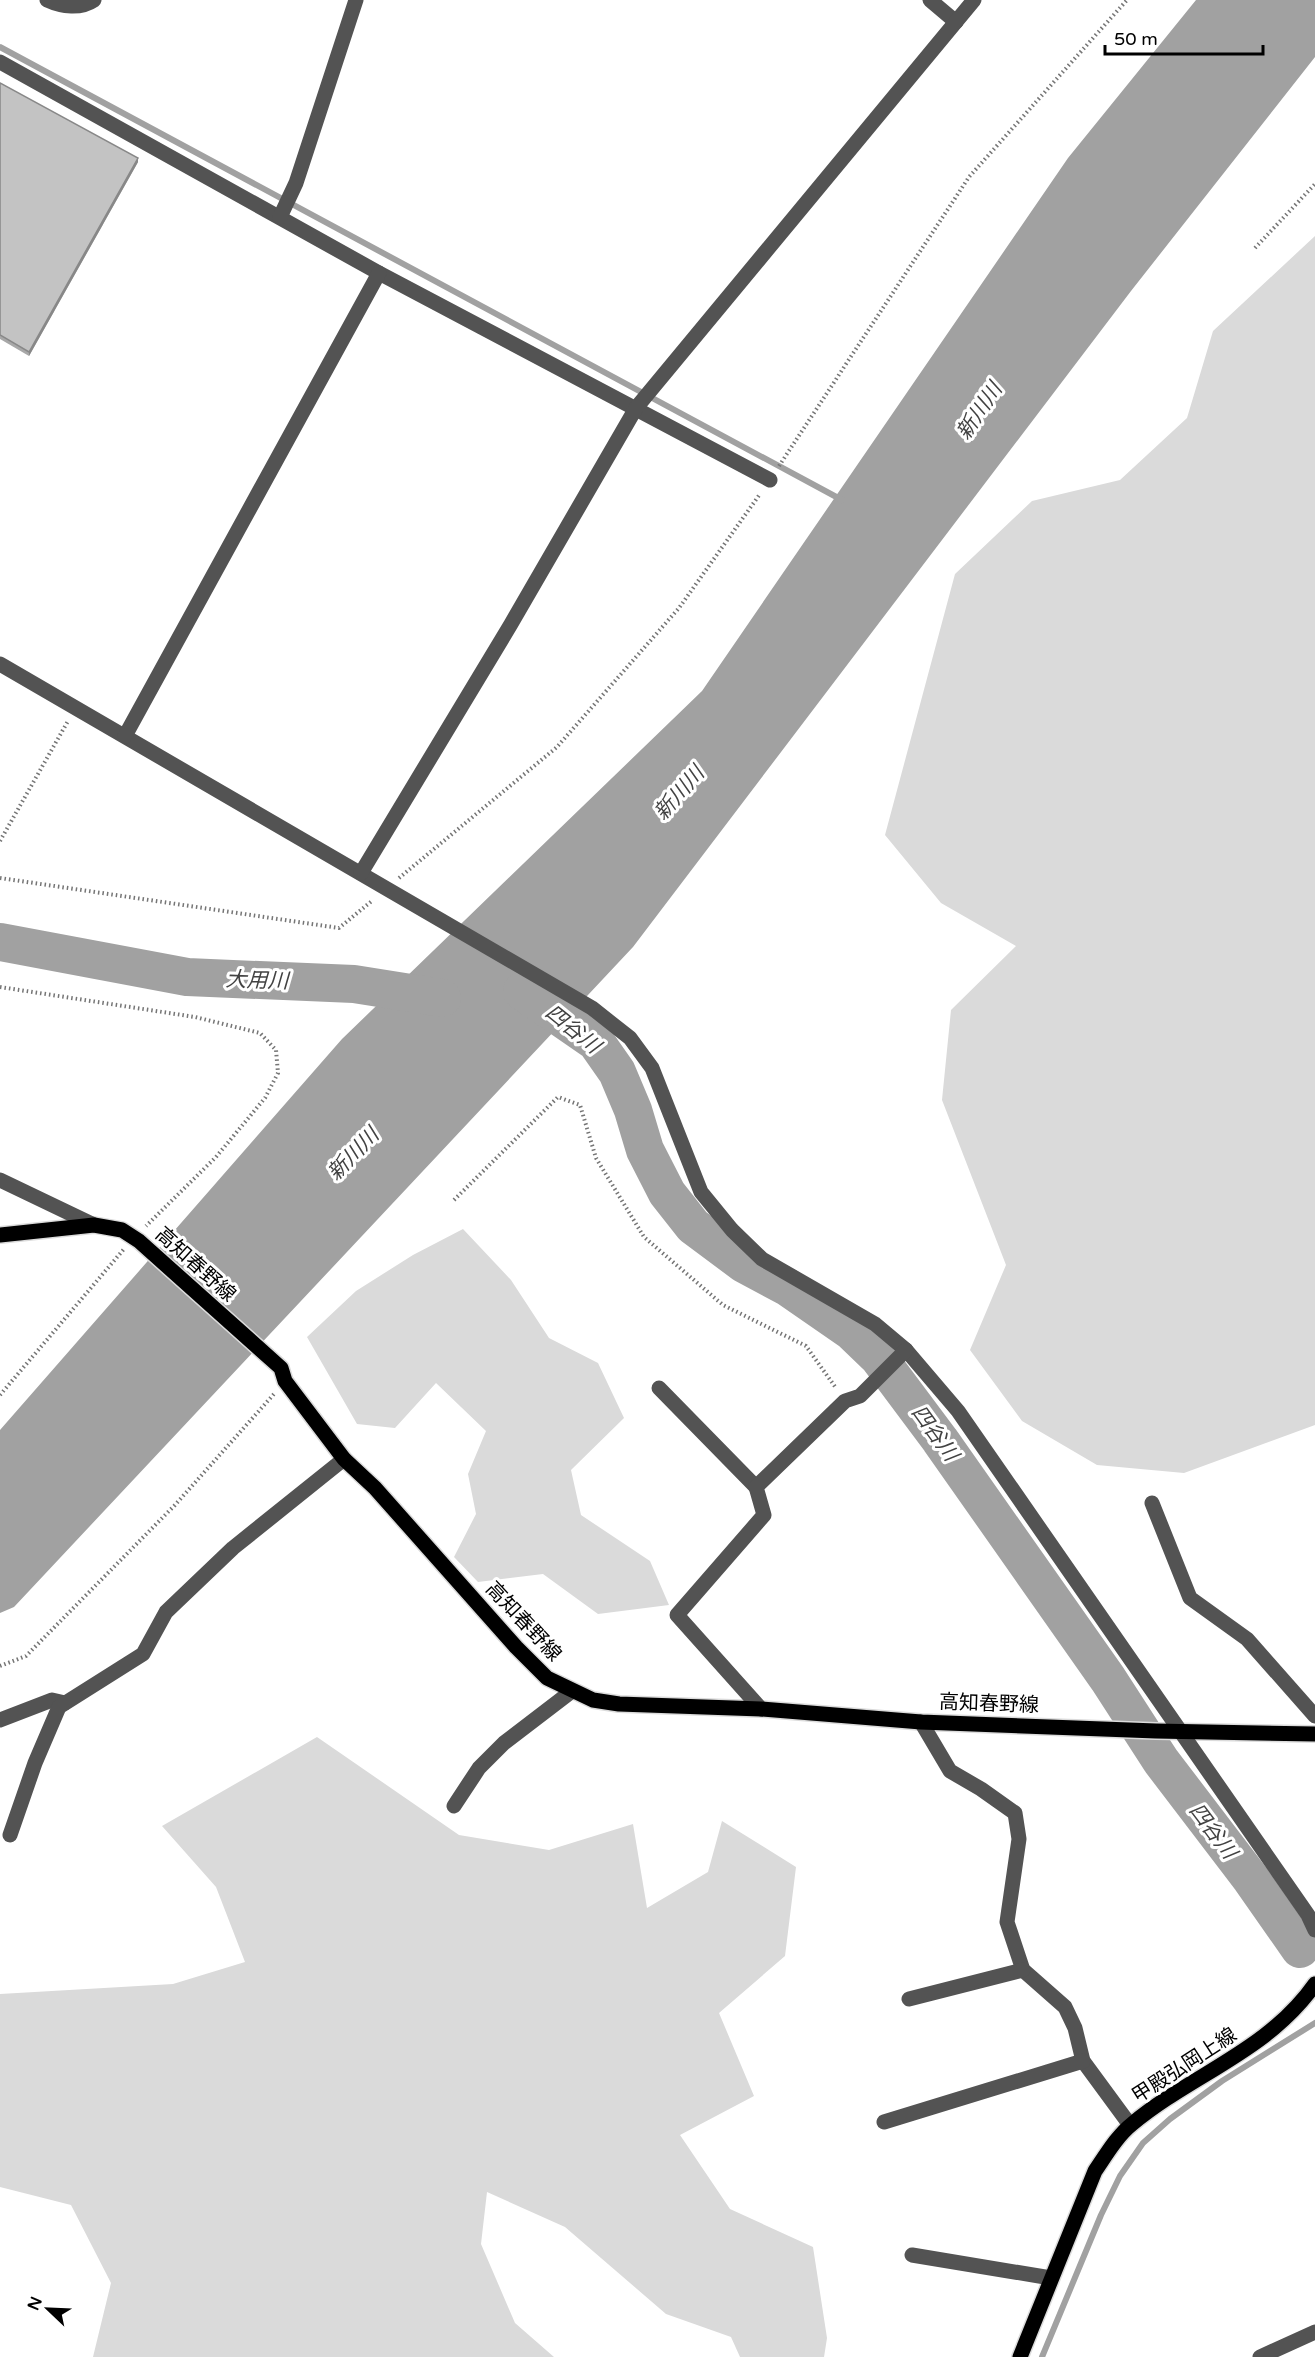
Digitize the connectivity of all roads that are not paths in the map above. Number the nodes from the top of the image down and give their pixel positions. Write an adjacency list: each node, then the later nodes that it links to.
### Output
1 (47, 0): 2 (street)
2 (94, 0)
3 (356, 0): 8 (street)
4 (930, 0): 6 (street)
5 (974, 0): 6 (street)
6 (956, 22): 10 (street)
7 (0, 62): 8 (street)
8 (280, 217): 9 (street)
9 (379, 273): 10 (street); 13 (street)
10 (636, 408): 11 (street); 14 (street)
11 (770, 480)
12 (0, 664): 13 (street)
13 (125, 736): 14 (street)
14 (361, 873): 18 (street)
15 (0, 1180): 16 (street)
16 (94, 1225): 17 (main road, 高知春野線); 20 (main road, 高知春野線)
17 (0, 1235)
18 (906, 1350): 21 (street); 29 (street)
19 (659, 1388): 21 (street)
20 (344, 1459): 23 (main road, 高知春野線); 24 (street)
21 (756, 1487): 25 (street)
22 (1152, 1503): 26 (street)
23 (572, 1690): 25 (main road, 高知春野線); 31 (street)
24 (65, 1703): 27 (street); 32 (street)
25 (760, 1709): 28 (main road, 高知春野線)
26 (1315, 1716)
27 (0, 1720)
28 (921, 1722): 29 (main road, 高知春野線); 34 (street)
29 (1180, 1731): 30 (main road, 高知春野線); 33 (street)
30 (1315, 1734)
31 (454, 1806)
32 (10, 1835)
33 (1315, 1930)
34 (1023, 1970): 36 (street); 37 (street)
35 (1315, 1984): 39 (main road, 甲殿弘岡上線)
36 (909, 1999)
37 (1083, 2061): 38 (street); 39 (street)
38 (884, 2122)
39 (1130, 2126): 41 (main road, 甲殿弘岡上線)
40 (912, 2255): 41 (street)
41 (1052, 2278): 43 (main road, 甲殿弘岡上線)
42 (1315, 2332): 44 (street)
43 (1020, 2357)
44 (1260, 2357)

